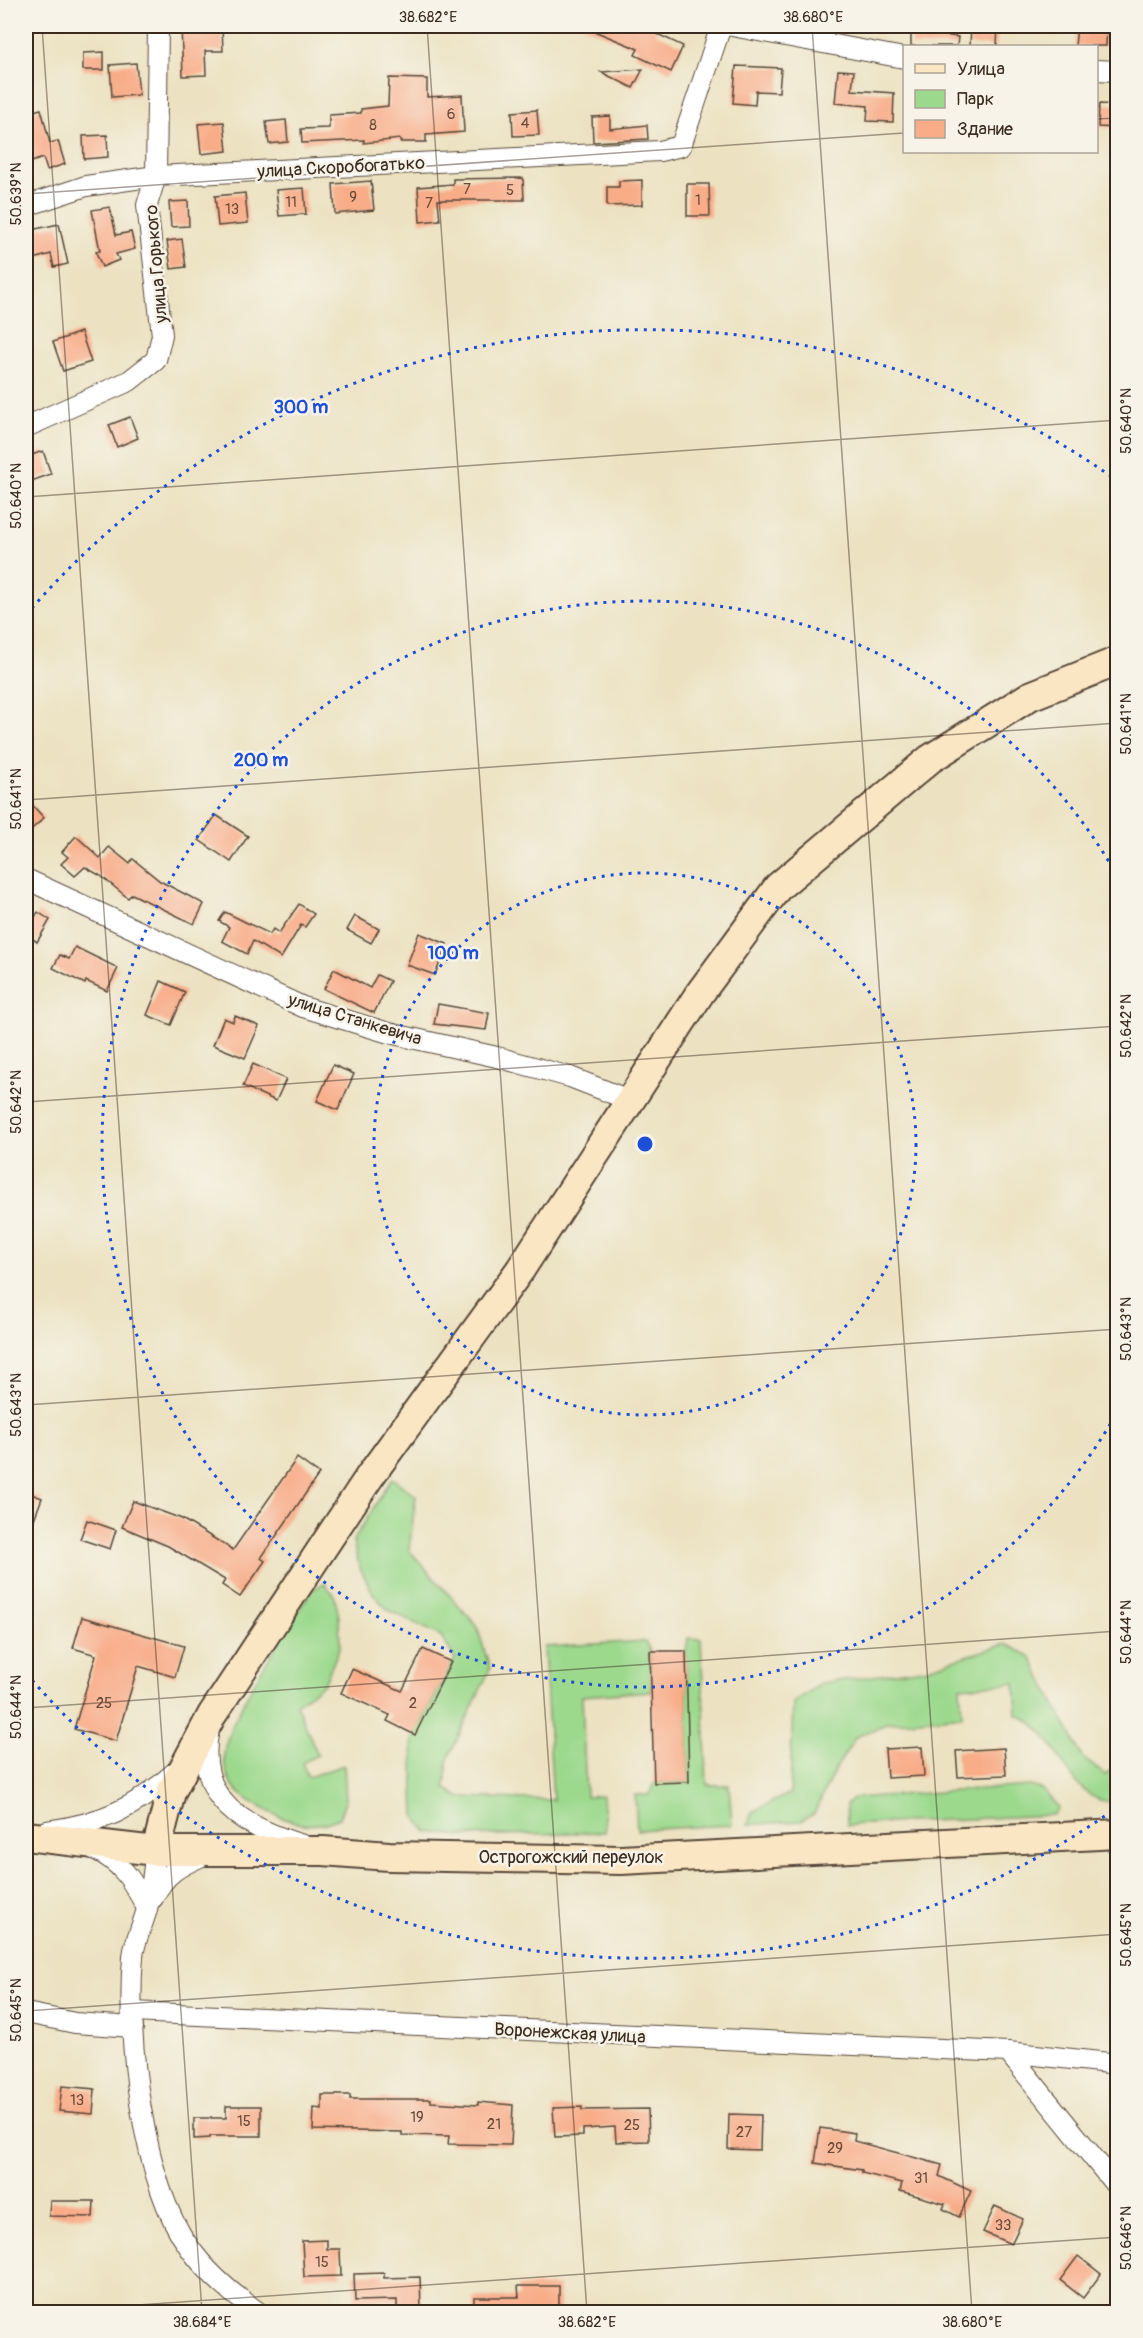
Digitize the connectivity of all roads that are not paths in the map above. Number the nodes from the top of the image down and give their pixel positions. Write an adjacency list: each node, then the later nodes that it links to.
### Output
1 (158, 26): 7 (street, улица Горького)
2 (721, 26): 7 (street, улица Скоробогатько)
3 (732, 26): 4 (street)
4 (903, 58)
5 (1098, 70): 6 (street)
6 (1118, 71)
7 (156, 176): 8 (street, улица Скоробогатько); 9 (street, улица Горького)
8 (26, 206)
9 (26, 427)
10 (1118, 661): 12 (main road)
11 (26, 879): 12 (street, улица Станкевича)
12 (629, 1100): 13 (main road)
13 (212, 1715): 14 (main road); 20 (street)
14 (188, 1760): 16 (street); 18 (main road)
15 (1118, 1834): 20 (main road, Острогожский переулок)
16 (26, 1835): 17 (main road, Острогожский переулок)
17 (79, 1842): 18 (main road, Острогожский переулок); 21 (street)
18 (156, 1851): 19 (main road, Острогожский переулок); 21 (street)
19 (214, 1851): 20 (main road, Острогожский переулок); 21 (street)
20 (323, 1851)
21 (147, 1908): 23 (street)
22 (26, 2013): 23 (street, Воронежская улица)
23 (133, 2020): 24 (street, Воронежская улица); 27 (street)
24 (1008, 2052): 25 (street, Воронежская улица); 26 (street)
25 (1118, 2064)
26 (1118, 2188)
27 (258, 2313)

